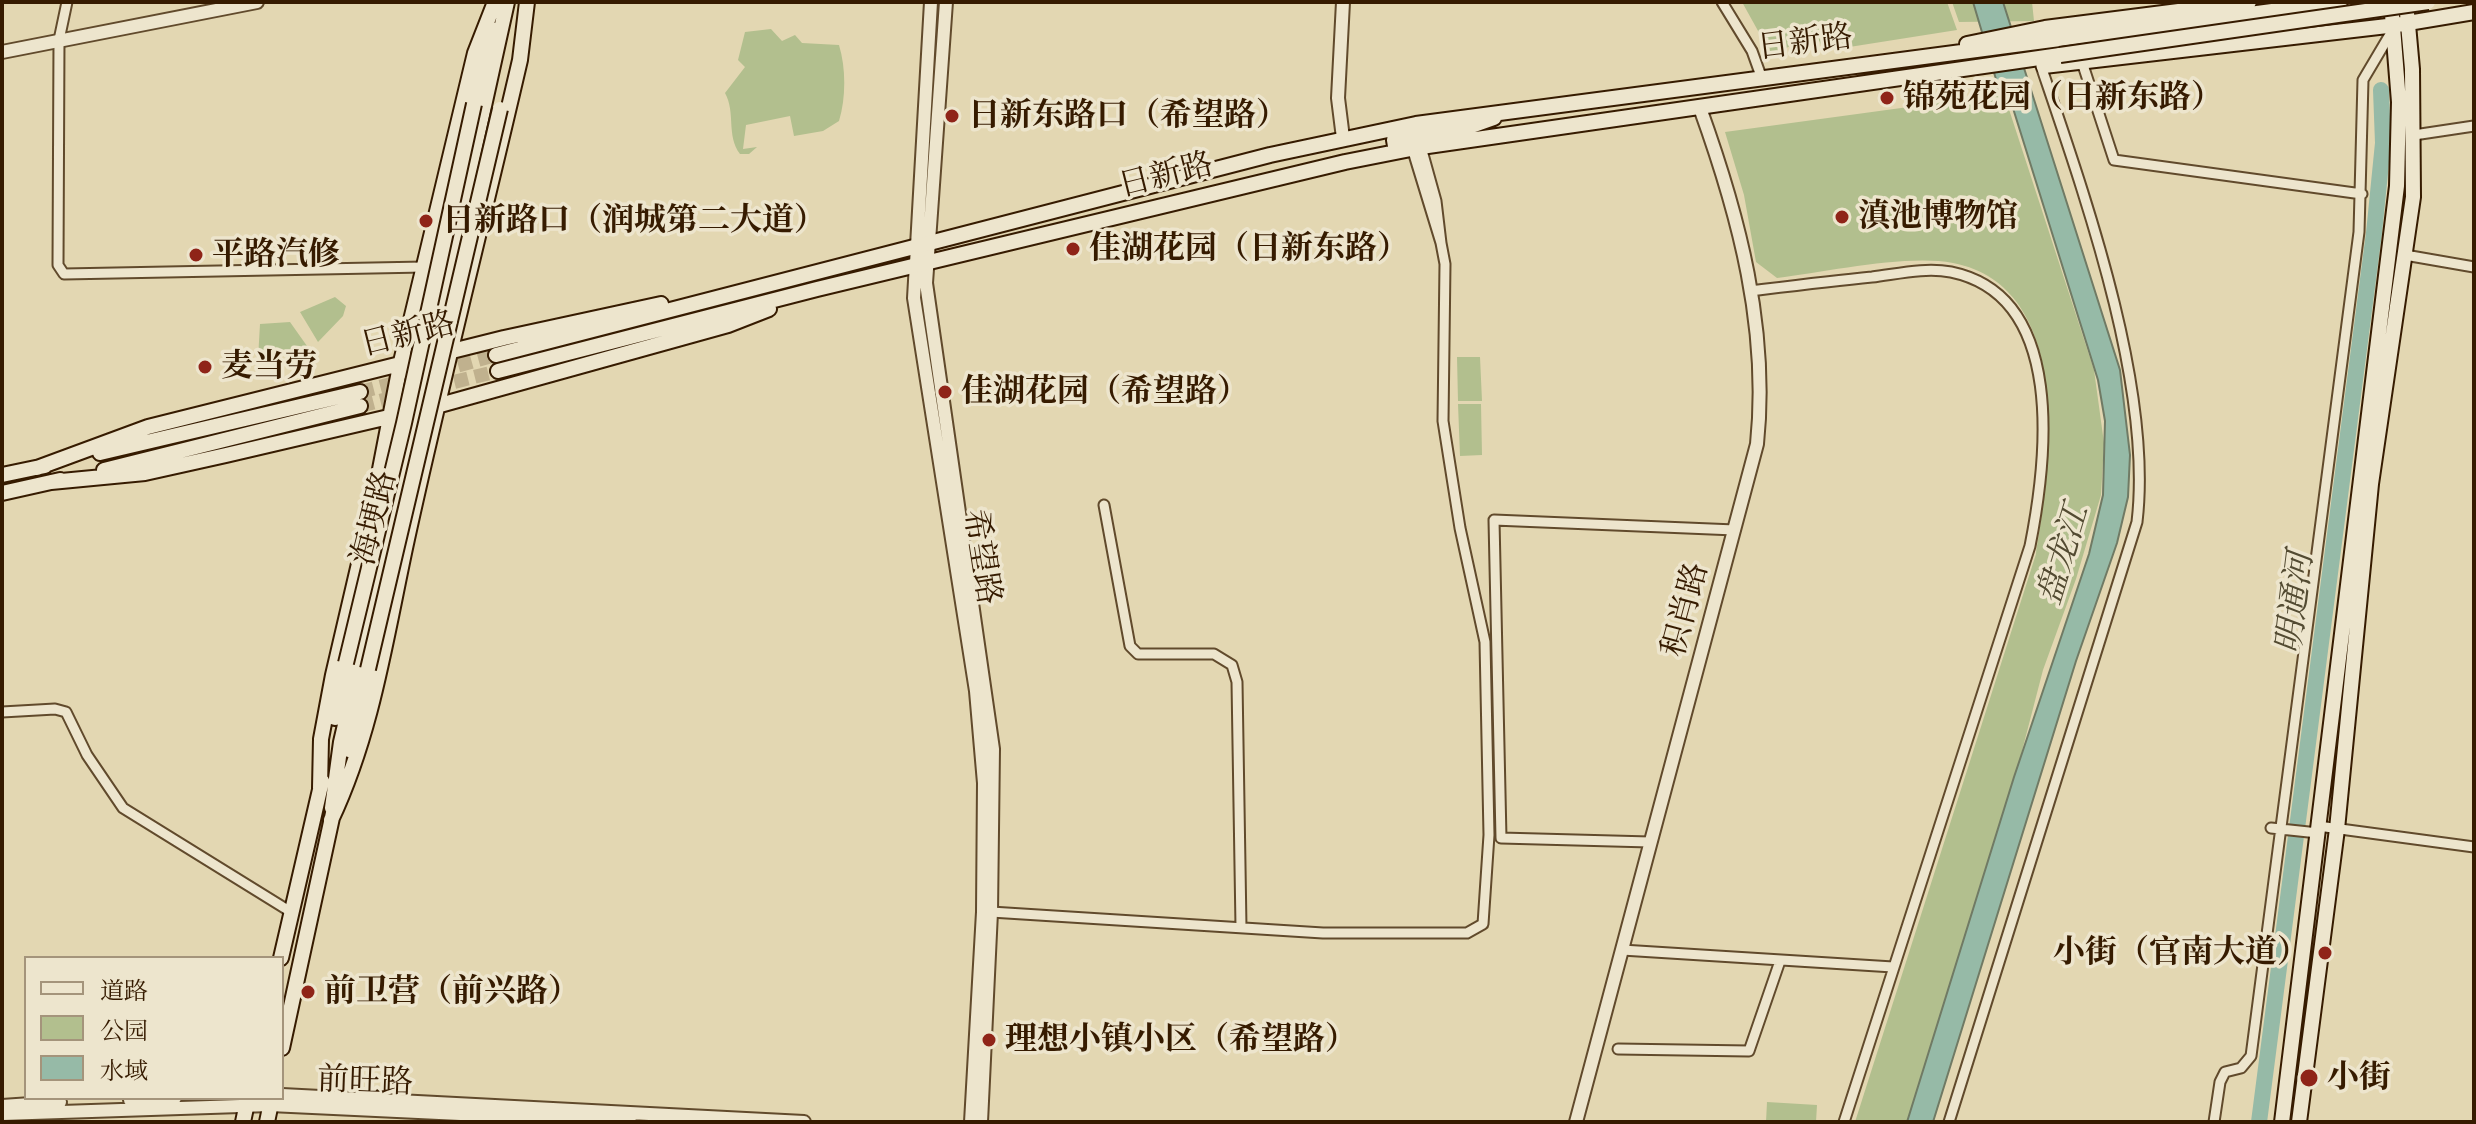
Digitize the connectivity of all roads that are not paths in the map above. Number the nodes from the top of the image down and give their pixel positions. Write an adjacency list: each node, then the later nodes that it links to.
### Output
1 (67, 2): 19 (street)
2 (219, 2): 19 (street)
3 (257, 2): 19 (street)
4 (498, 2): 37 (main road); 57 (main road, 海埂路, bridge)
5 (507, 2): 44 (main road)
6 (518, 2): 58 (main road, 海埂路, bridge)
7 (527, 2): 42 (main road)
8 (931, 2): 34 (street, 希望路)
9 (946, 2): 34 (street, 希望路)
10 (1343, 2): 31 (street)
11 (1722, 2): 26 (street)
12 (2249, 2): 22 (main road, 日新路)
13 (2340, 2): 21 (main road, 日新路)
14 (2391, 2): 18 (main road)
15 (2406, 2): 18 (main road)
16 (2428, 2): 21 (main road, 日新路, bridge)
17 (2474, 12): 18 (main road, 日新路)
18 (2402, 24): 25 (main road, 日新路); 30 (main road); 33 (street); 62 (main road)
19 (59, 37): 20 (street); 23 (street); 37 (street)
20 (2, 45)
21 (2060, 48): 22 (main road, 日新路)
22 (2037, 50): 24 (main road, 日新路); 24 (main road, 日新路); 25 (main road, 日新路); 89 (street)
23 (2, 52)
24 (1980, 58): 26 (main road, 日新路); 28 (main road, 日新路)
25 (2082, 62): 33 (street)
26 (1761, 76): 27 (main road, 日新路)
27 (1528, 106): 31 (main road, 日新路); 32 (main road)
28 (1700, 108): 32 (main road, 日新路); 41 (street, 积肖路)
29 (2474, 126): 30 (street)
30 (2414, 135): 35 (main road)
31 (1343, 138): 34 (main road, 日新路)
32 (1413, 148): 36 (main road, 日新路); 67 (street)
33 (2362, 194): 60 (street)
34 (923, 247): 36 (street, 希望路); 39 (main road, 日新路)
35 (2405, 255): 38 (street); 61 (main road)
36 (920, 264): 40 (main road, 日新路); 66 (street, 希望路); 85 (street, 希望路)
37 (424, 267): 45 (main road)
38 (2474, 267)
39 (799, 279): 42 (main road, 日新路); 43 (main road, 日新路)
40 (817, 289): 46 (main road, 日新路); 47 (main road)
41 (1750, 291): 55 (street, 积肖路); 71 (street)
42 (451, 354): 44 (main road, 日新路); 47 (main road)
43 (496, 355)
44 (428, 359): 45 (main road, 日新路); 47 (main road)
45 (400, 366): 48 (main road); 49 (main road); 50 (main road, 日新路)
46 (498, 371)
47 (440, 405): 48 (main road); 58 (main road)
48 (418, 410): 49 (main road); 58 (main road)
49 (390, 416): 52 (main road); 57 (main road)
50 (37, 468): 51 (main road, 日新路); 52 (main road, 日新路)
51 (2, 475)
52 (51, 482): 53 (main road, 日新路)
53 (2, 493)
54 (1104, 505): 67 (street)
55 (1735, 530): 63 (street, 积肖路); 63 (street)
56 (2, 712): 65 (street)
57 (320, 788): 65 (main road, 海埂路)
58 (331, 820): 72 (main road, 海埂路)
59 (2271, 828): 60 (street)
60 (2285, 829): 62 (street); 90 (street)
61 (2337, 829): 62 (street); 64 (street); 92 (main road)
62 (2314, 830): 91 (main road)
63 (1650, 842): 68 (street, 积肖路)
64 (2474, 847)
65 (291, 912): 69 (main road, 海埂路)
66 (991, 912): 67 (street); 86 (street, 希望路)
67 (1241, 927)
68 (1622, 950): 70 (street); 87 (street, 积肖路)
69 (281, 956)
70 (1780, 961): 71 (street); 73 (street)
71 (1893, 967): 88 (street)
72 (284, 1039)
73 (1618, 1049)
74 (284, 1099): 84 (street, 前旺路)
75 (132, 1100): 79 (street)
76 (275, 1100): 82 (main road)
77 (284, 1100): 83 (street, 前旺路)
78 (248, 1102): 80 (street, 前旺路); 81 (main road)
79 (2, 1106)
80 (2, 1114)
81 (243, 1122)
82 (267, 1122)
83 (630, 1122)
84 (804, 1122)
85 (971, 1122)
86 (981, 1122)
87 (1576, 1122)
88 (1844, 1122)
89 (1949, 1122)
90 (2214, 1122)
91 (2282, 1122)
92 (2299, 1122)

